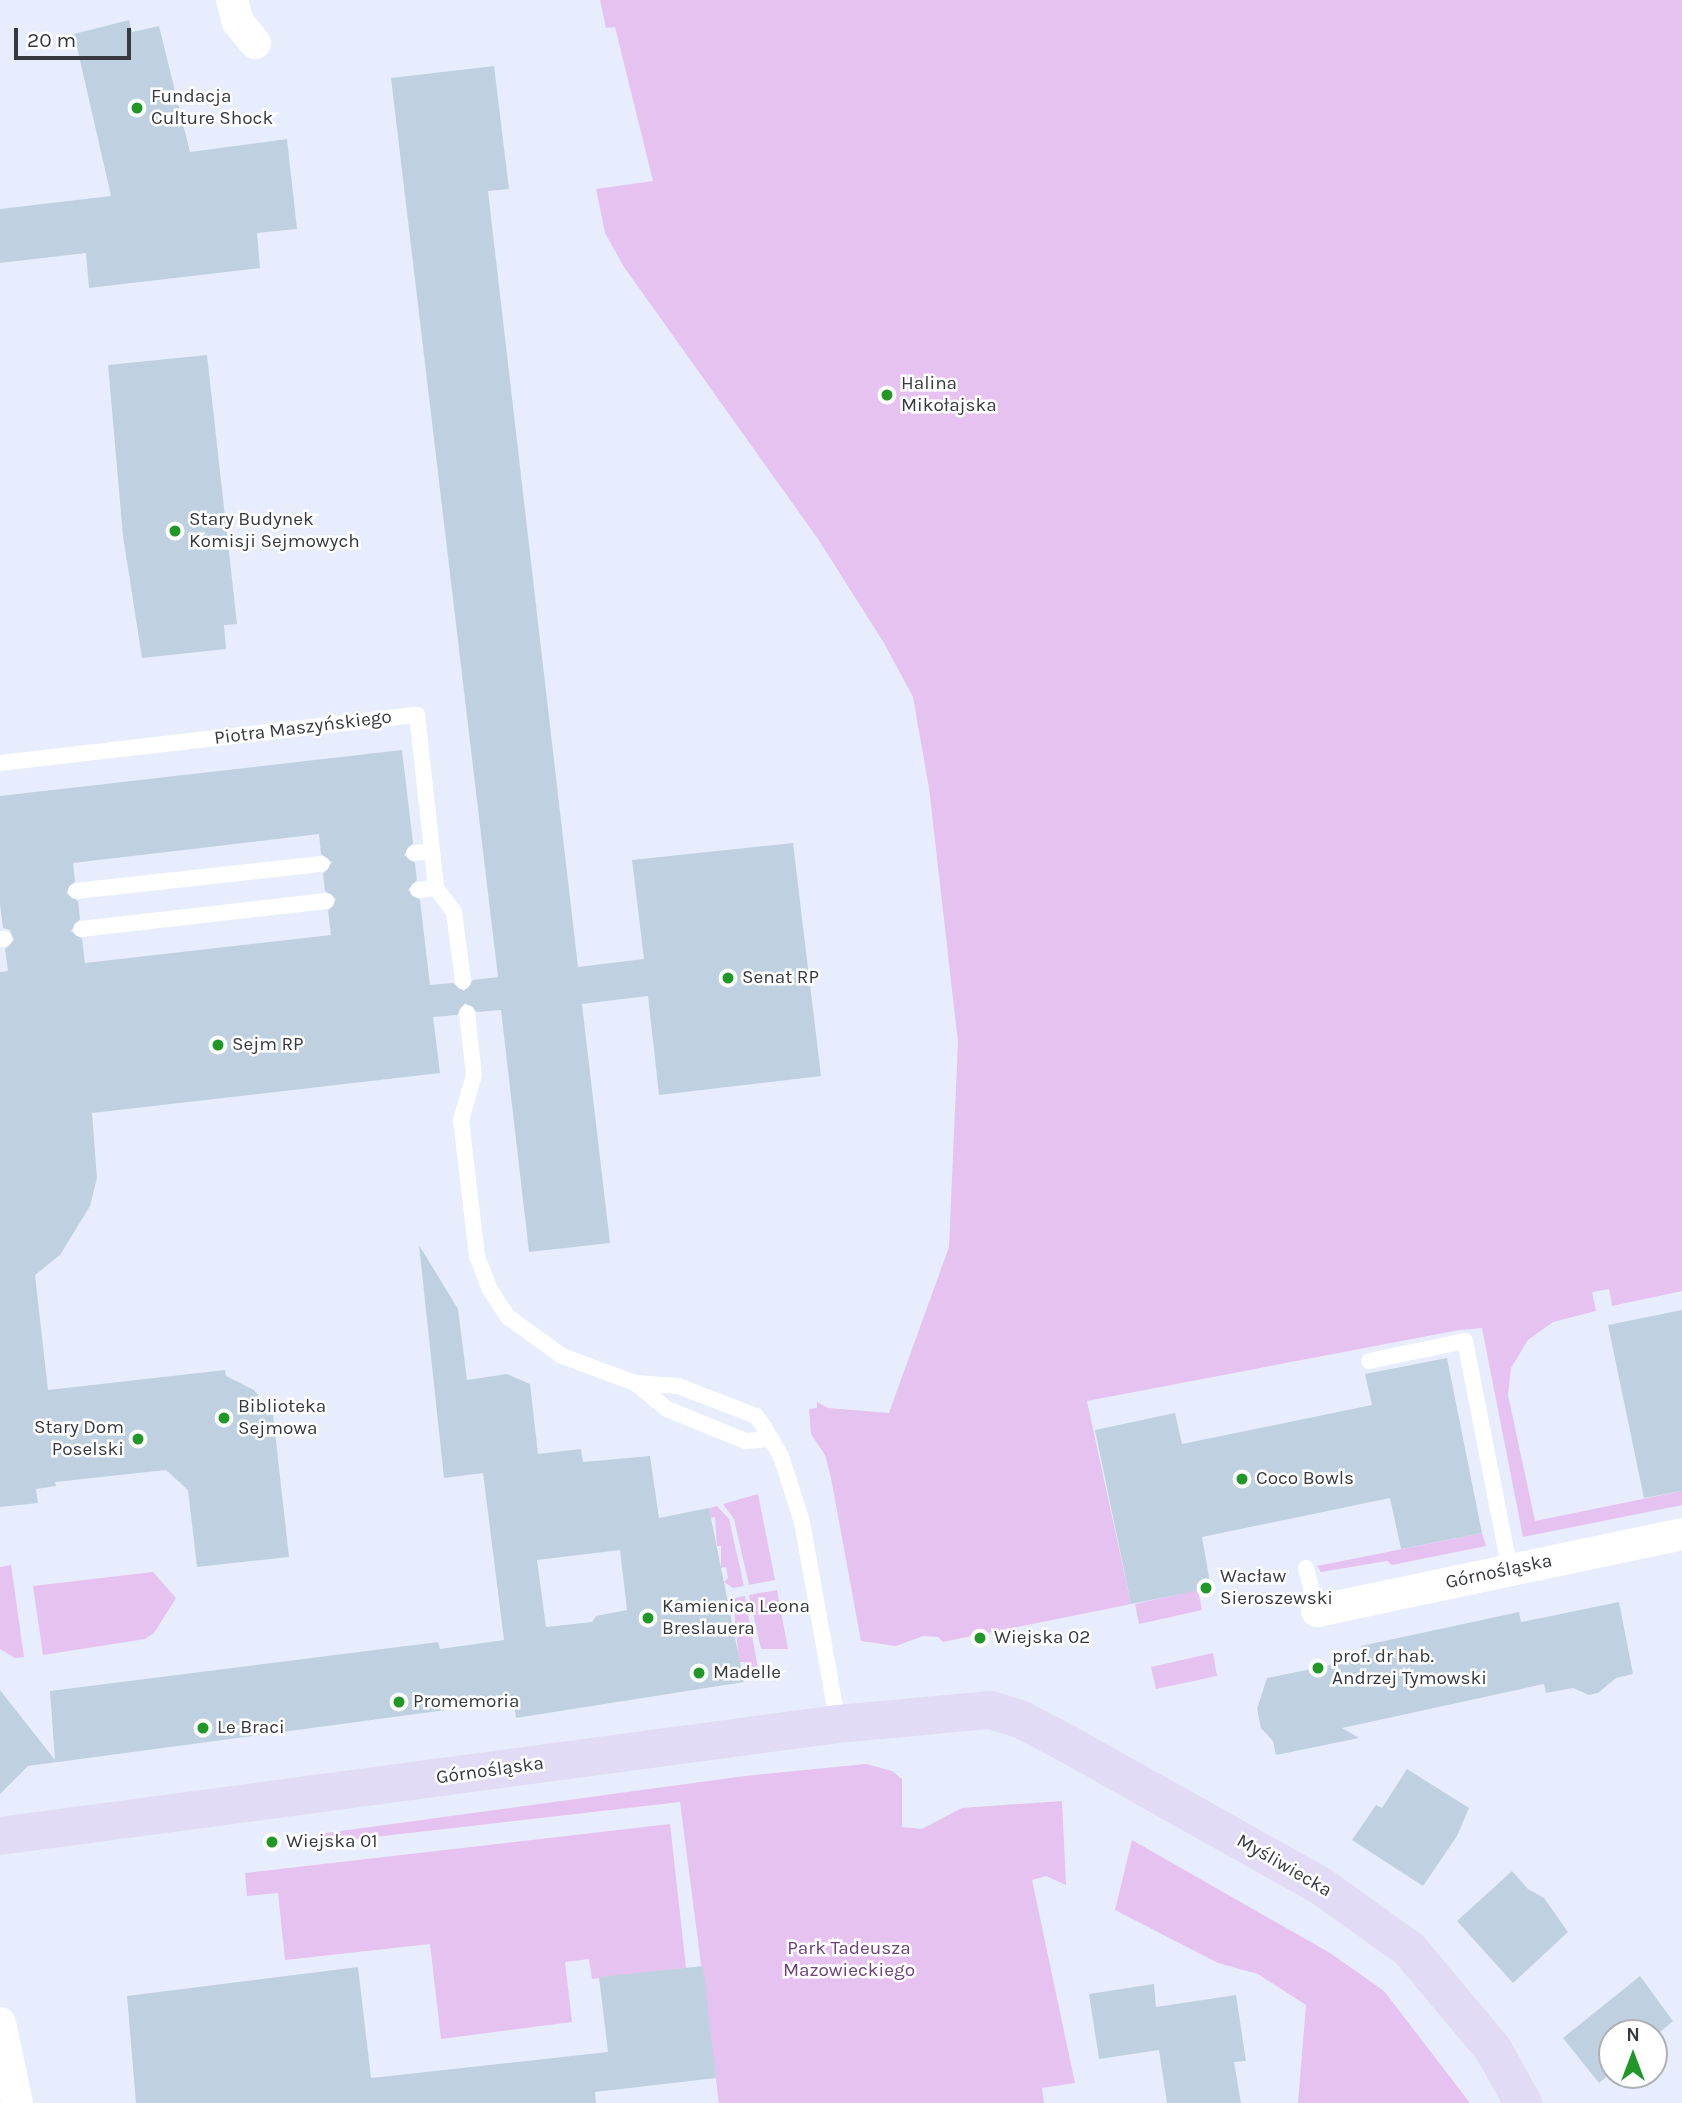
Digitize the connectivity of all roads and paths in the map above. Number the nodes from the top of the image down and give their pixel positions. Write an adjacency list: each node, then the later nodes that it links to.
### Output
1 (232, 0): 2 (street)
2 (255, 43)
3 (0, 762): 4 (lane, Piotra Maszyńskiego)
4 (432, 851): 5 (lane); 7 (lane, Piotra Maszyńskiego)
5 (414, 853)
6 (322, 864): 9 (lane)
7 (436, 888): 8 (lane); 12 (lane, Piotra Maszyńskiego)
8 (418, 890)
9 (76, 891)
10 (326, 901): 11 (lane)
11 (81, 929)
12 (463, 981)
13 (467, 1013): 15 (lane)
14 (1369, 1361): 19 (lane)
15 (635, 1383): 16 (lane); 16 (lane)
16 (771, 1439): 22 (lane)
17 (1682, 1534): 19 (street, Górnośląska)
18 (1306, 1568): 20 (lane)
19 (1510, 1570): 20 (street, Górnośląska)
20 (1317, 1611)
21 (981, 1709): 22 (street, Górnośląska); 26 (street, Myśliwiecka)
22 (838, 1724): 23 (street, Górnośląska)
23 (0, 1836)
24 (0, 2023): 25 (street)
25 (17, 2103)
26 (1523, 2103)

